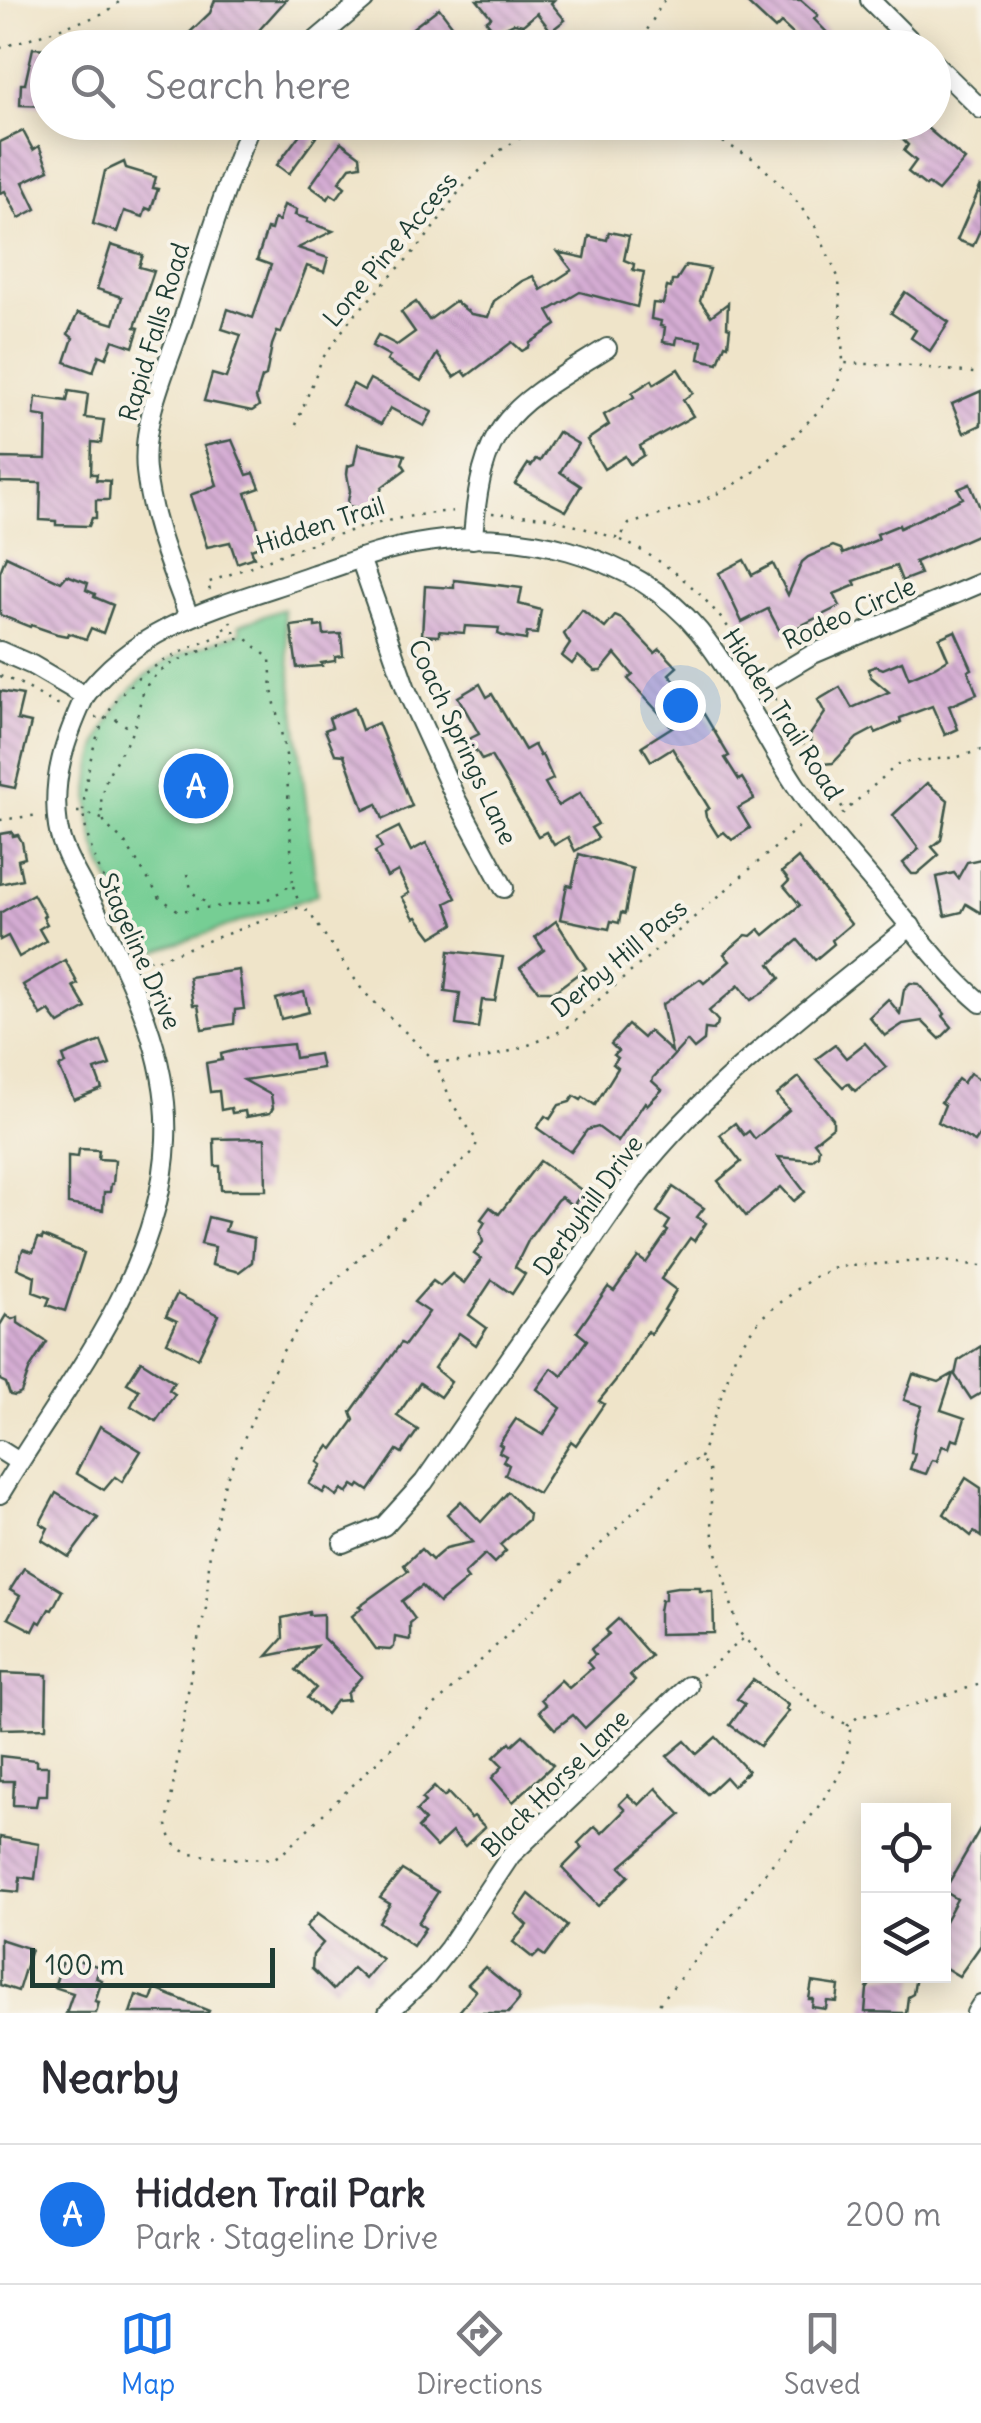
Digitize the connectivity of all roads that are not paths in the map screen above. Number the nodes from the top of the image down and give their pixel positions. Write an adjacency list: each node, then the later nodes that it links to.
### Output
1 (364, 0): 3 (street)
2 (870, 0): 4 (street)
3 (328, 30)
4 (900, 30)
5 (951, 80): 6 (street)
6 (981, 109)
7 (245, 140): 12 (street, Rapid Falls Road)
8 (607, 348): 9 (street)
9 (473, 539): 10 (street, Hidden Trail Road); 15 (street, Hidden Trail Road)
10 (360, 558): 12 (street, Hidden Trail Road); 16 (street, Coach Springs Lane)
11 (981, 583): 15 (street, Rodeo Circle)
12 (189, 617): 14 (street, Hidden Trail Road)
13 (0, 651): 14 (street)
14 (85, 696): 20 (street, Stageline Drive)
15 (742, 696): 17 (street, Hidden Trail Road)
16 (504, 888)
17 (911, 926): 18 (street, Hidden Trail Road); 22 (street, Derbyhill Drive)
18 (981, 1002)
19 (0, 1450): 20 (street)
20 (19, 1462): 21 (street, Stageline Drive)
21 (0, 1494)
22 (343, 1543)
23 (688, 1686): 25 (street, Black Horse Lane)
24 (981, 2005): 26 (street)
25 (388, 2013)
26 (976, 2013)

